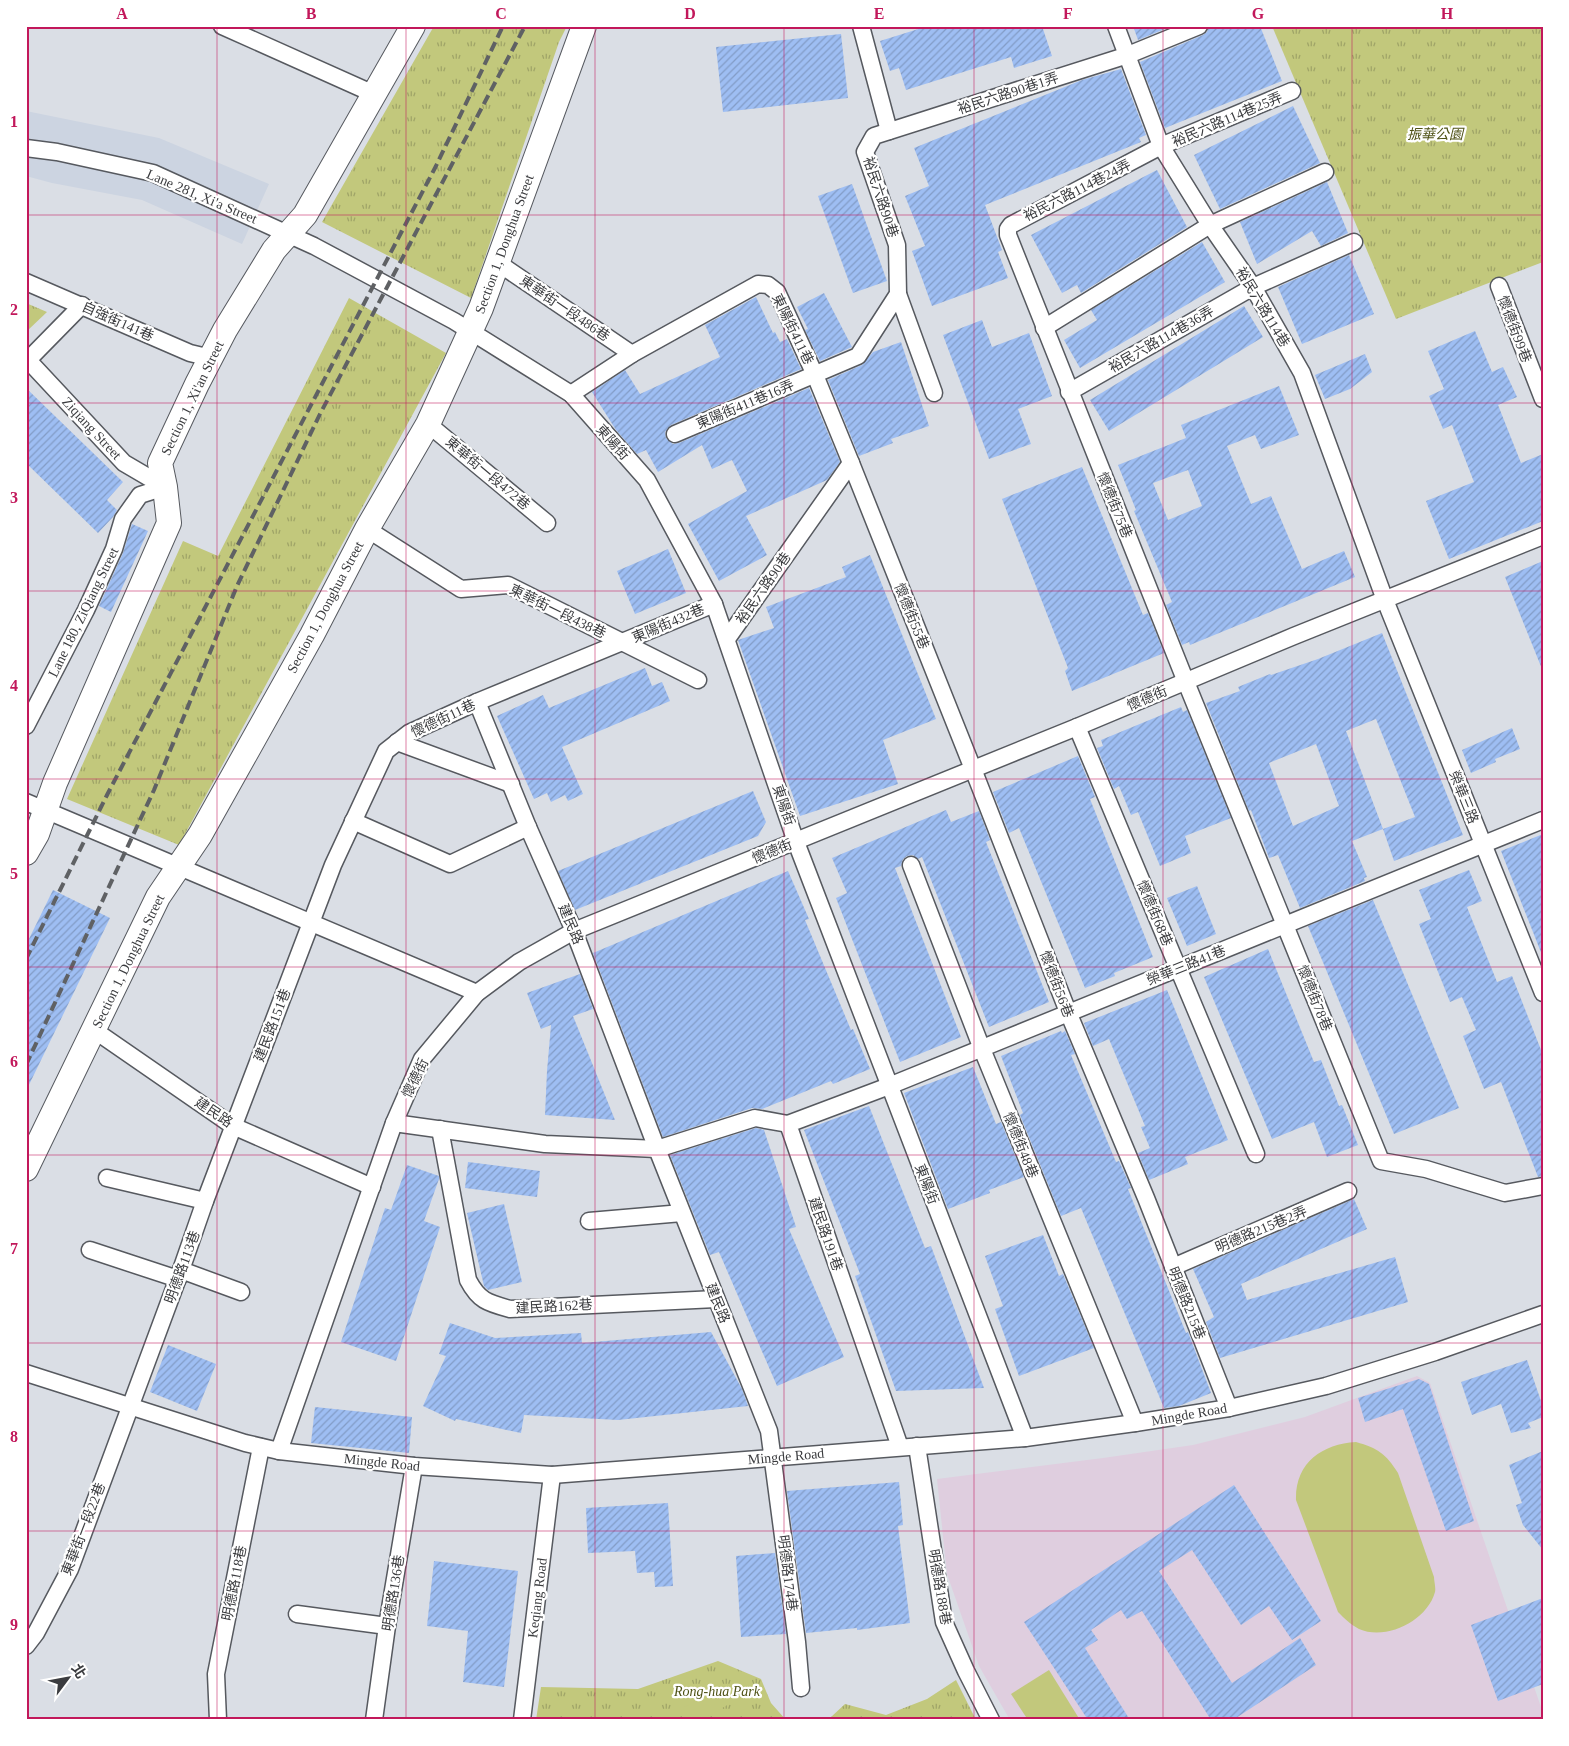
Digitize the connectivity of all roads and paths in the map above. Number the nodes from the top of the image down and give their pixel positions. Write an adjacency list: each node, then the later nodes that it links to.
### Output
1 (222, 26): 9 (street)
2 (413, 26): 9 (street, Section 1, Xi'an Street)
3 (584, 26): 17 (street, Section 1, Donghua Street)
4 (861, 26): 10 (street)
5 (1116, 26): 7 (street, 裕民六路114巷)
6 (1199, 26): 7 (street, 裕民六路90巷1弄)
7 (1128, 55): 10 (street, 裕民六路90巷1弄); 11 (street, 裕民六路114巷)
8 (1292, 91): 11 (street, 裕民六路114巷25弄)
9 (374, 94): 15 (street, Section 1, Xi'an Street)
10 (889, 131): 21 (street, 裕民六路90巷)
11 (1161, 146): 14 (street, 裕民六路114巷); 23 (street, 裕民六路114巷24弄)
12 (26, 148): 15 (street, Lane 281, Xi'a Street)
13 (1325, 172): 14 (street)
14 (1210, 225): 20 (street, 裕民六路114巷); 23 (street)
15 (288, 233): 24 (street, Lane 281, Xi'a Street); 26 (street, Section 1, Xi'an Street)
16 (1354, 242): 20 (street, 裕民六路114巷36弄)
17 (498, 263): 24 (street, Section 1, Donghua Street); 25 (street, 東華街一段486巷)
18 (26, 282): 22 (street, 自強街141巷)
19 (1499, 286): 32 (street, 懷德街99巷)
20 (1253, 287): 29 (street, 裕民六路114巷36弄); 40 (street, 裕民六路114巷)
21 (898, 294): 28 (street); 30 (street, 裕民六路90巷)
22 (82, 305): 26 (street, 自強街141巷); 27 (street)
23 (1044, 328): 29 (street, 懷德街75巷)
24 (470, 332): 31 (street, 東陽街); 33 (street, Section 1, Donghua Street)
25 (632, 354): 28 (street, 東陽街411巷); 31 (street, 東陽街411巷)
26 (211, 358): 36 (street, Section 1, Xi'an Street)
27 (27, 360): 36 (street, Ziqiang Street)
28 (815, 375): 34 (street, 東陽街411巷16弄); 35 (street, 東陽街411巷)
29 (1069, 392): 45 (street, 懷德街75巷)
30 (934, 393)
31 (571, 394): 41 (street, 東陽街)
32 (1543, 399)
33 (428, 424): 37 (street, 東華街一段472巷); 38 (street, Section 1, Donghua Street)
34 (675, 434)
35 (851, 463): 42 (street, 裕民六路90巷); 50 (street, 懷德街55巷)
36 (165, 487): 47 (street, Lane 180, ZiQiang Street); 52 (street, Section 1, Xi'an Street)
37 (548, 523)
38 (367, 529): 43 (street, 東華街一段438巷); 60 (street, Section 1, Donghua Street)
39 (1543, 536): 40 (street, 懷德街)
40 (1385, 600): 45 (street, 懷德街); 57 (street, 榮華三路)
41 (714, 604): 42 (street, 東陽街); 43 (street, 東陽街432巷)
42 (727, 639): 56 (street, 東陽街)
43 (622, 642): 44 (street, 東華街一段438巷); 46 (street, 懷德街11巷)
44 (698, 680)
45 (1186, 682): 48 (street, 懷德街); 62 (street, 懷德街78巷)
46 (477, 702): 49 (street, 懷德街11巷); 51 (street, 建民路)
47 (26, 726)
48 (1077, 727): 50 (street, 懷德街); 64 (street, 懷德街68巷)
49 (398, 742): 51 (street); 54 (street, 懷德街11巷)
50 (973, 769): 56 (street, 懷德街); 67 (street, 懷德街56巷)
51 (510, 784): 55 (street, 建民路)
52 (36, 806): 58 (street, Section 1, Xi'an Street); 60 (street)
53 (1543, 820): 57 (street, 榮華三路41巷)
54 (354, 821): 55 (street); 61 (street, 懷德街11巷)
55 (528, 827): 63 (street, 建民路)
56 (796, 842): 63 (street, 懷德街); 70 (street, 東陽街)
57 (1483, 843): 62 (street, 榮華三路41巷); 66 (street, 榮華三路)
58 (26, 853)
59 (911, 864): 69 (street, 懷德街48巷)
60 (178, 867): 61 (street); 68 (street, Section 1, Donghua Street)
61 (311, 924): 65 (street); 73 (street, 建民路151巷)
62 (1285, 926): 64 (street, 榮華三路41巷); 79 (street, 懷德街78巷)
63 (574, 931): 65 (street, 懷德街); 75 (street, 建民路)
64 (1178, 968): 67 (street, 榮華三路41巷); 76 (street, 懷德街68巷)
65 (477, 993): 71 (street, 懷德街)
66 (1543, 993)
67 (1068, 1012): 69 (street, 榮華三路41巷); 82 (street, 懷德街56巷)
68 (94, 1030): 73 (street, 建民路); 77 (street, Section 1, Donghua Street)
69 (982, 1049): 70 (street, 榮華三路41巷); 95 (street, 懷德街48巷)
70 (890, 1086): 72 (street); 96 (street, 東陽街)
71 (394, 1123): 74 (street); 80 (street, 懷德街)
72 (788, 1124): 75 (street); 97 (street, 建民路191巷)
73 (234, 1126): 80 (street, 建民路); 83 (street, 明德路113巷)
74 (440, 1129): 75 (street); 90 (street, 建民路162巷)
75 (657, 1150): 84 (street, 建民路)
76 (1256, 1154)
77 (26, 1169)
78 (107, 1178): 83 (street)
79 (1543, 1186)
80 (372, 1187): 99 (street, 懷德街)
81 (1348, 1191): 87 (street, 明德路215巷2弄)
82 (1146, 1198): 87 (street, 明德路215巷)
83 (205, 1201): 88 (street, 明德路113巷)
84 (682, 1213): 85 (street); 90 (street, 建民路)
85 (589, 1221)
86 (90, 1250): 88 (street)
87 (1173, 1267): 94 (street, 明德路215巷)
88 (180, 1275): 89 (street); 93 (street, 明德路113巷)
89 (241, 1292)
90 (716, 1298): 100 (street, 建民路)
91 (1543, 1314): 94 (street, Mingde Road)
92 (26, 1373): 93 (street, Mingde Road)
93 (130, 1406): 98 (street, Mingde Road); 105 (street, 東華街一段22巷)
94 (1229, 1408): 95 (street, Mingde Road)
95 (1135, 1423): 96 (street, Mingde Road)
96 (1025, 1438): 97 (street, Mingde Road)
97 (909, 1446): 100 (street, Mingde Road); 110 (street, 明德路188巷)
98 (261, 1447): 99 (street, Mingde Road); 107 (street, 明德路118巷)
99 (280, 1451): 101 (street, Mingde Road)
100 (774, 1458): 102 (street, Mingde Road); 106 (street, 明德路174巷)
101 (414, 1466): 102 (street, Mingde Road); 104 (street, 明德路136巷)
102 (552, 1475): 109 (street, Keqiang Road)
103 (298, 1614): 104 (street)
104 (388, 1626): 108 (street, 明德路136巷)
105 (26, 1646)
106 (801, 1688)
107 (218, 1720)
108 (374, 1720)
109 (522, 1720)
110 (991, 1720)

